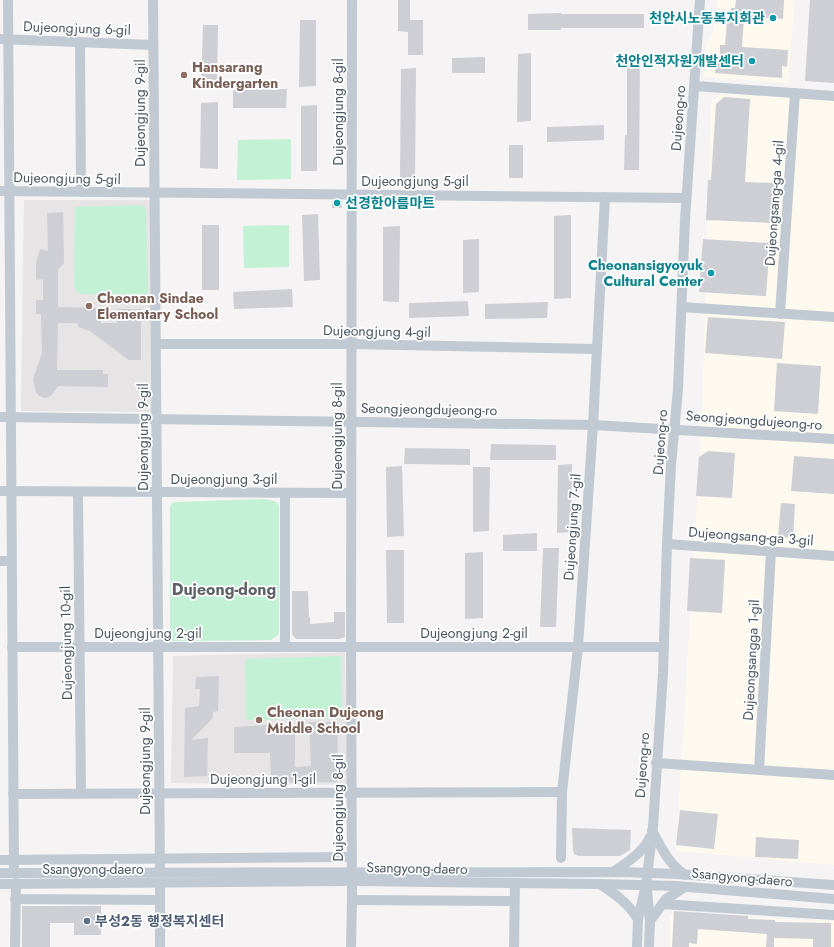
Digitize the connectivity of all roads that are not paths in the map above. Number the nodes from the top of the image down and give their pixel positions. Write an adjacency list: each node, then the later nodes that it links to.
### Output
1 (8, 0): 5 (street)
2 (153, 0): 7 (street, Dujeongjung 9-gil)
3 (352, 0): 14 (street, Dujeongjung 8-gil)
4 (700, 0): 8 (street, Dujeong-ro)
5 (4, 39): 6 (street, Dujeongjung 6-gil); 11 (street)
6 (80, 42): 7 (street, Dujeongjung 6-gil); 12 (street)
7 (153, 45): 13 (street, Dujeongjung 9-gil)
8 (695, 86): 9 (street); 16 (street, Dujeong-ro)
9 (795, 93): 10 (street); 18 (street, Dujeongsang-ga 4-gil)
10 (834, 96)
11 (4, 191): 12 (street, Dujeongjung 5-gil); 23 (street)
12 (81, 192): 13 (street, Dujeongjung 5-gil)
13 (155, 193): 14 (street, Dujeongjung 5-gil); 20 (street, Dujeongjung 9-gil)
14 (351, 194): 15 (street, Dujeongjung 5-gil); 21 (street, Dujeongjung 8-gil)
15 (605, 197): 16 (street, Dujeongjung 5-gil); 22 (street, Dujeongjung 7-gil)
16 (686, 198): 17 (street, Dujeong-ro)
17 (682, 307): 18 (street); 28 (street, Dujeong-ro)
18 (780, 314): 19 (street)
19 (834, 317)
20 (156, 344): 21 (street, Dujeongjung 4-gil); 25 (street, Dujeongjung 9-gil)
21 (351, 344): 22 (street, Dujeongjung 4-gil); 26 (street, Dujeongjung 8-gil)
22 (597, 349): 27 (street, Dujeongjung 7-gil)
23 (10, 417): 24 (street, Seongjeongdujeong-ro); 25 (street, Seongjeongdujeong-ro); 31 (street)
24 (0, 418)
25 (156, 420): 26 (street, Seongjeongdujeong-ro); 33 (street, Dujeongjung 9-gil)
26 (351, 422): 27 (street, Seongjeongdujeong-ro); 35 (street, Dujeongjung 8-gil)
27 (593, 426): 28 (street, Seongjeongdujeong-ro); 46 (street, Dujeongjung 7-gil)
28 (674, 429): 29 (street, Seongjeongdujeong-ro); 36 (street, Dujeong-ro)
29 (834, 439)
30 (0, 491): 31 (street, Dujeongjung 3-gil)
31 (11, 492): 32 (street, Dujeongjung 3-gil); 40 (street)
32 (78, 492): 33 (street, Dujeongjung 3-gil); 42 (street, Dujeongjung 10-gil)
33 (157, 492): 34 (street, Dujeongjung 3-gil); 43 (street, Dujeongjung 9-gil)
34 (284, 493): 35 (street, Dujeongjung 3-gil); 44 (street)
35 (351, 493): 45 (street, Dujeongjung 8-gil)
36 (667, 544): 37 (street, Dujeongsang-ga 3-gil); 47 (street, Dujeong-ro)
37 (771, 551): 38 (street, Dujeongsang-ga 3-gil); 49 (street, Dujeongsangga 1-gil)
38 (834, 556)
39 (0, 561): 40 (street)
40 (11, 561): 41 (street)
41 (12, 647): 42 (street, Dujeongjung 2-gil); 55 (street)
42 (80, 647): 43 (street, Dujeongjung 2-gil); 52 (street, Dujeongjung 10-gil)
43 (158, 647): 44 (street, Dujeongjung 2-gil); 53 (street, Dujeongjung 9-gil)
44 (285, 647): 45 (street, Dujeongjung 2-gil)
45 (351, 647): 46 (street, Dujeongjung 2-gil); 54 (street, Dujeongjung 8-gil)
46 (578, 647): 47 (street, Dujeongjung 2-gil); 51 (street, Dujeongjung 7-gil)
47 (664, 647): 48 (street, Dujeong-ro)
48 (656, 763): 49 (street); 56 (street, Dujeong-ro)
49 (759, 770): 50 (street)
50 (834, 775)
51 (562, 792): 54 (street, Dujeongjung 1-gil); 58 (street, Dujeongjung 7-gil)
52 (81, 793): 53 (street, Dujeongjung 1-gil); 55 (street, Dujeongjung 1-gil)
53 (159, 793): 54 (street, Dujeongjung 1-gil); 59 (street, Dujeongjung 9-gil)
54 (352, 793): 57 (street, Dujeongjung 8-gil)
55 (13, 794): 61 (street)
56 (652, 831): 64 (street); 65 (street, Dujeong-ro); 66 (street)
57 (352, 857): 59 (street); 67 (street, Dujeongjung 8-gil)
58 (561, 858)
59 (160, 859): 61 (street); 68 (street, Dujeongjung 9-gil)
60 (0, 860): 61 (street)
61 (14, 860): 63 (street)
62 (0, 872): 63 (street, Ssangyong-daero)
63 (14, 872): 68 (street, Ssangyong-daero)
64 (613, 872): 65 (street, Ssangyong-daero); 67 (street, Ssangyong-daero)
65 (647, 873): 66 (street, Ssangyong-daero); 73 (street, Dujeong-ro)
66 (685, 875): 74 (street, Ssangyong-daero)
67 (352, 876): 68 (street, Ssangyong-daero); 70 (street, Ssangyong-daero); 79 (street, Dujeongjung 8-gil)
68 (160, 878): 69 (street, Ssangyong-daero); 78 (street, Dujeongjung 9-gil)
69 (16, 883): 71 (street, Ssangyong-daero); 76 (street)
70 (514, 883): 72 (street, Ssangyong-daero); 80 (street)
71 (0, 884)
72 (600, 884): 73 (street, Ssangyong-daero); 83 (street)
73 (646, 885): 75 (street, Ssangyong-daero); 83 (street, Dujeong-ro); 84 (street, Dujeong-ro)
74 (834, 885)
75 (686, 886): 77 (street, Ssangyong-daero); 81 (street)
76 (16, 899): 78 (street); 85 (street)
77 (834, 899)
78 (160, 900): 86 (street, Dujeongjung 9-gil)
79 (352, 900): 80 (street); 87 (street, Dujeongjung 8-gil)
80 (514, 901): 88 (street)
81 (662, 904): 82 (street); 84 (street)
82 (834, 915)
83 (638, 920): 89 (street, Dujeong-ro)
84 (650, 922): 90 (street, Dujeong-ro)
85 (15, 947)
86 (160, 947)
87 (351, 947)
88 (514, 947)
89 (637, 947)
90 (649, 947)

